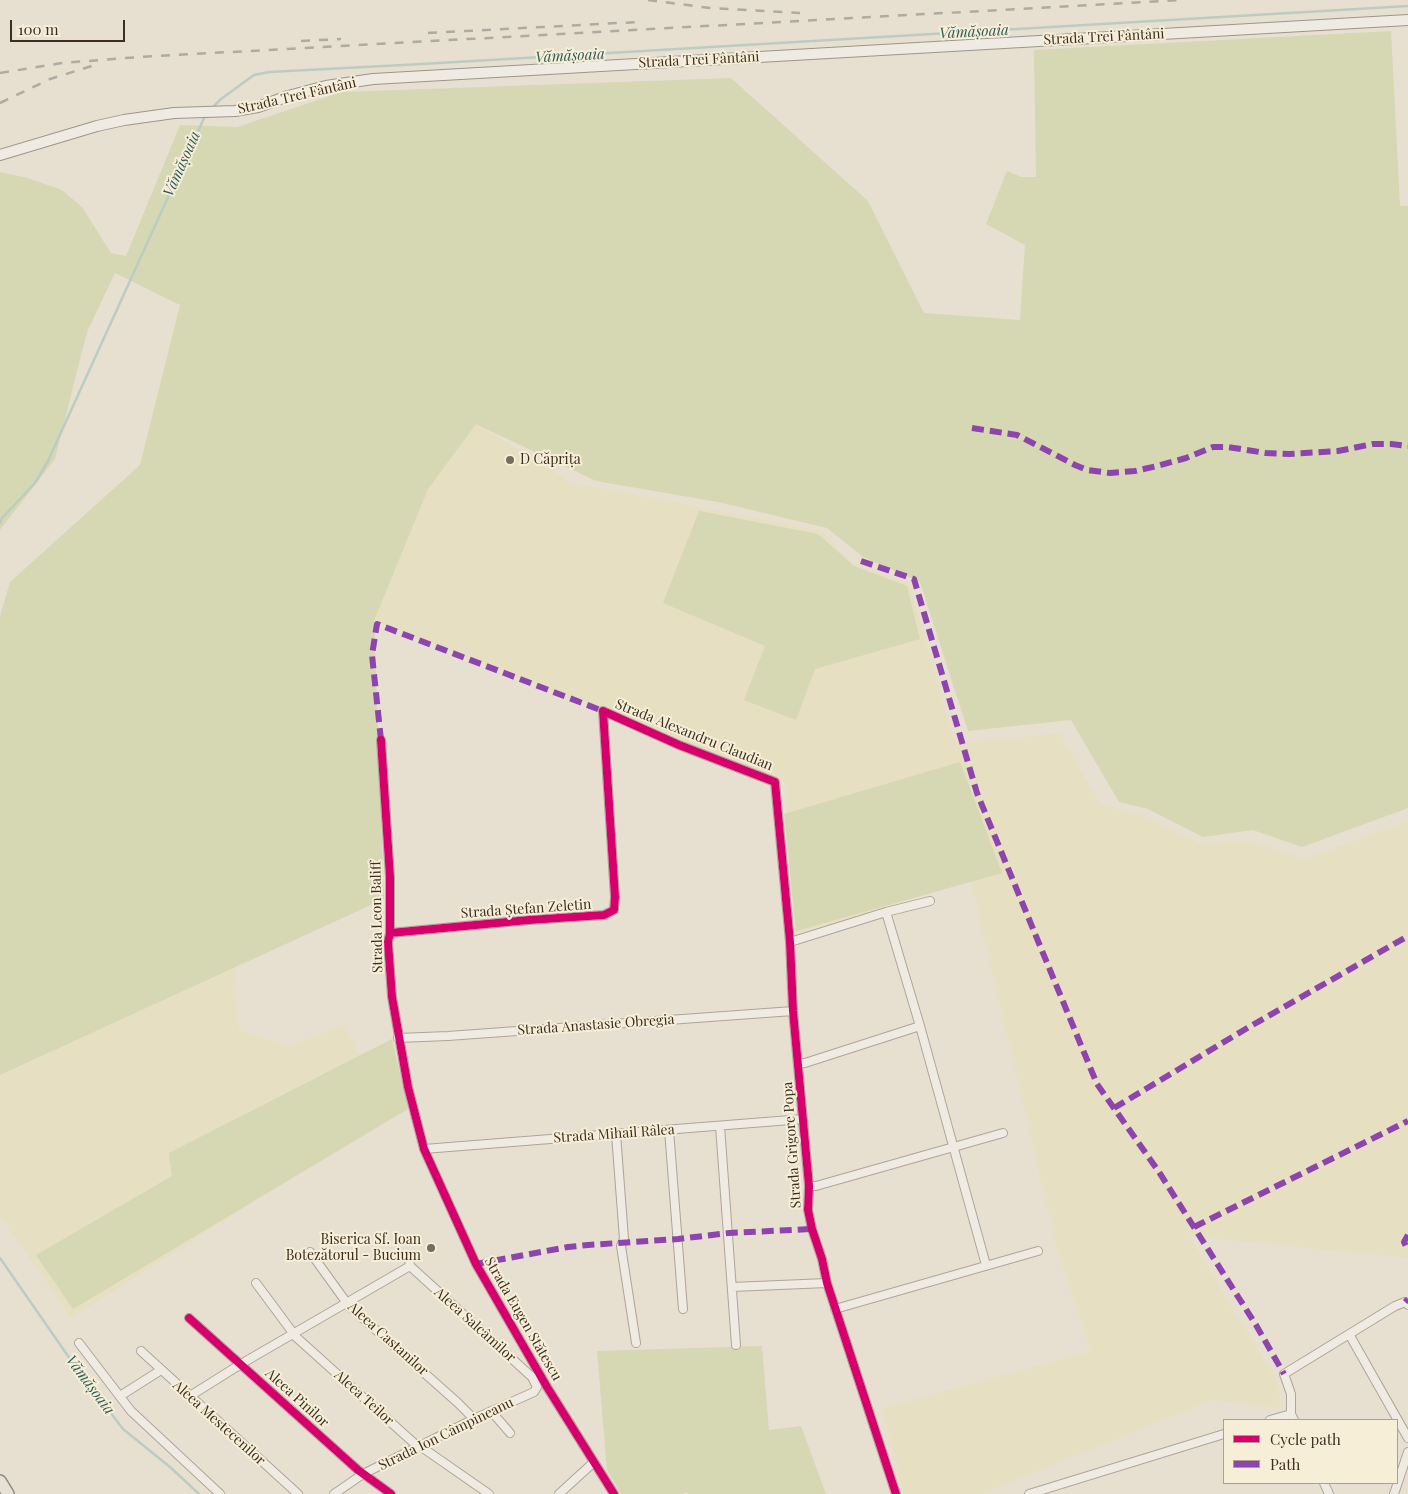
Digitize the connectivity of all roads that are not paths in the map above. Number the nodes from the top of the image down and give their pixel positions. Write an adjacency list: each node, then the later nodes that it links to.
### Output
1 (1408, 20): 2 (main road, Strada Trei Fântâni)
2 (0, 155)
3 (603, 712): 5 (street, Strada Alexandru Claudian); 8 (street, Strada Ștefan Zeletin)
4 (381, 740): 8 (street, Strada Leon Baliff)
5 (775, 782): 9 (street, Strada Grigore Popa)
6 (930, 901): 7 (street)
7 (886, 912): 9 (street); 11 (street)
8 (390, 933): 12 (street, Strada Leon Baliff)
9 (790, 942): 10 (street, Strada Grigore Popa)
10 (793, 1011): 12 (street, Strada Anastasie Obregia); 13 (street, Strada Grigore Popa)
11 (920, 1026): 13 (street); 19 (street)
12 (398, 1038): 20 (street, Strada Leon Baliff)
13 (798, 1064): 14 (street, Strada Grigore Popa)
14 (803, 1119): 15 (street, Strada Mihail Râlea); 21 (street, Strada Grigore Popa)
15 (720, 1126): 16 (street, Strada Mihail Râlea); 27 (street)
16 (669, 1130): 18 (street, Strada Mihail Râlea); 30 (street)
17 (1003, 1133): 19 (street)
18 (616, 1134): 20 (street, Strada Mihail Râlea); 36 (street)
19 (954, 1147): 21 (street); 24 (street)
20 (424, 1149): 55 (street, Strada Eugen Stătescu)
21 (809, 1186): 26 (street, Strada Grigore Popa)
22 (1038, 1251): 24 (street)
23 (310, 1252): 28 (street, Aleea Castanilor)
24 (986, 1265): 31 (street)
25 (256, 1283): 33 (street, Aleea Teilor)
26 (827, 1283): 27 (street); 31 (street, Strada Grigore Popa)
27 (732, 1287): 37 (street)
28 (347, 1304): 33 (street); 41 (street, Aleea Salcâmilor); 46 (street, Aleea Castanilor)
29 (1408, 1305): 34 (street)
30 (682, 1309)
31 (836, 1309): 67 (street, Strada Grigore Popa)
32 (189, 1318): 39 (street, Aleea Pinilor)
33 (293, 1334): 39 (street); 53 (street, Aleea Teilor)
34 (1349, 1334): 45 (street); 48 (street)
35 (79, 1343): 42 (street)
36 (636, 1343)
37 (736, 1345)
38 (141, 1351): 40 (street, Aleea Mestecenilor)
39 (241, 1364): 43 (street); 56 (street, Aleea Pinilor)
40 (161, 1370): 42 (street); 43 (street, Aleea Mestecenilor)
41 (534, 1392): 44 (street, Strada Ion Câmpineanu)
42 (120, 1396): 60 (street)
43 (190, 1396): 61 (street, Aleea Mestecenilor)
44 (490, 1411): 46 (street, Strada Ion Câmpineanu); 50 (street)
45 (1293, 1417): 47 (street)
46 (474, 1419): 53 (street, Strada Ion Câmpineanu)
47 (1278, 1419)
48 (1397, 1419)
49 (1398, 1420): 52 (street)
50 (510, 1433)
51 (1223, 1434): 68 (street)
52 (1408, 1438)
53 (420, 1446): 56 (street, Strada Ion Câmpineanu); 64 (street, Aleea Teilor)
54 (1408, 1452): 58 (street)
55 (594, 1462): 65 (street); 66 (street, Strada Eugen Stătescu)
56 (363, 1474): 62 (street, Strada Ion Câmpineanu); 63 (street, Aleea Pinilor)
57 (0, 1481): 59 (main road)
58 (1398, 1482)
59 (8, 1494)
60 (220, 1494)
61 (298, 1494)
62 (334, 1494)
63 (391, 1494)
64 (489, 1494)
65 (559, 1494)
66 (614, 1494)
67 (896, 1494)
68 (1029, 1494)

